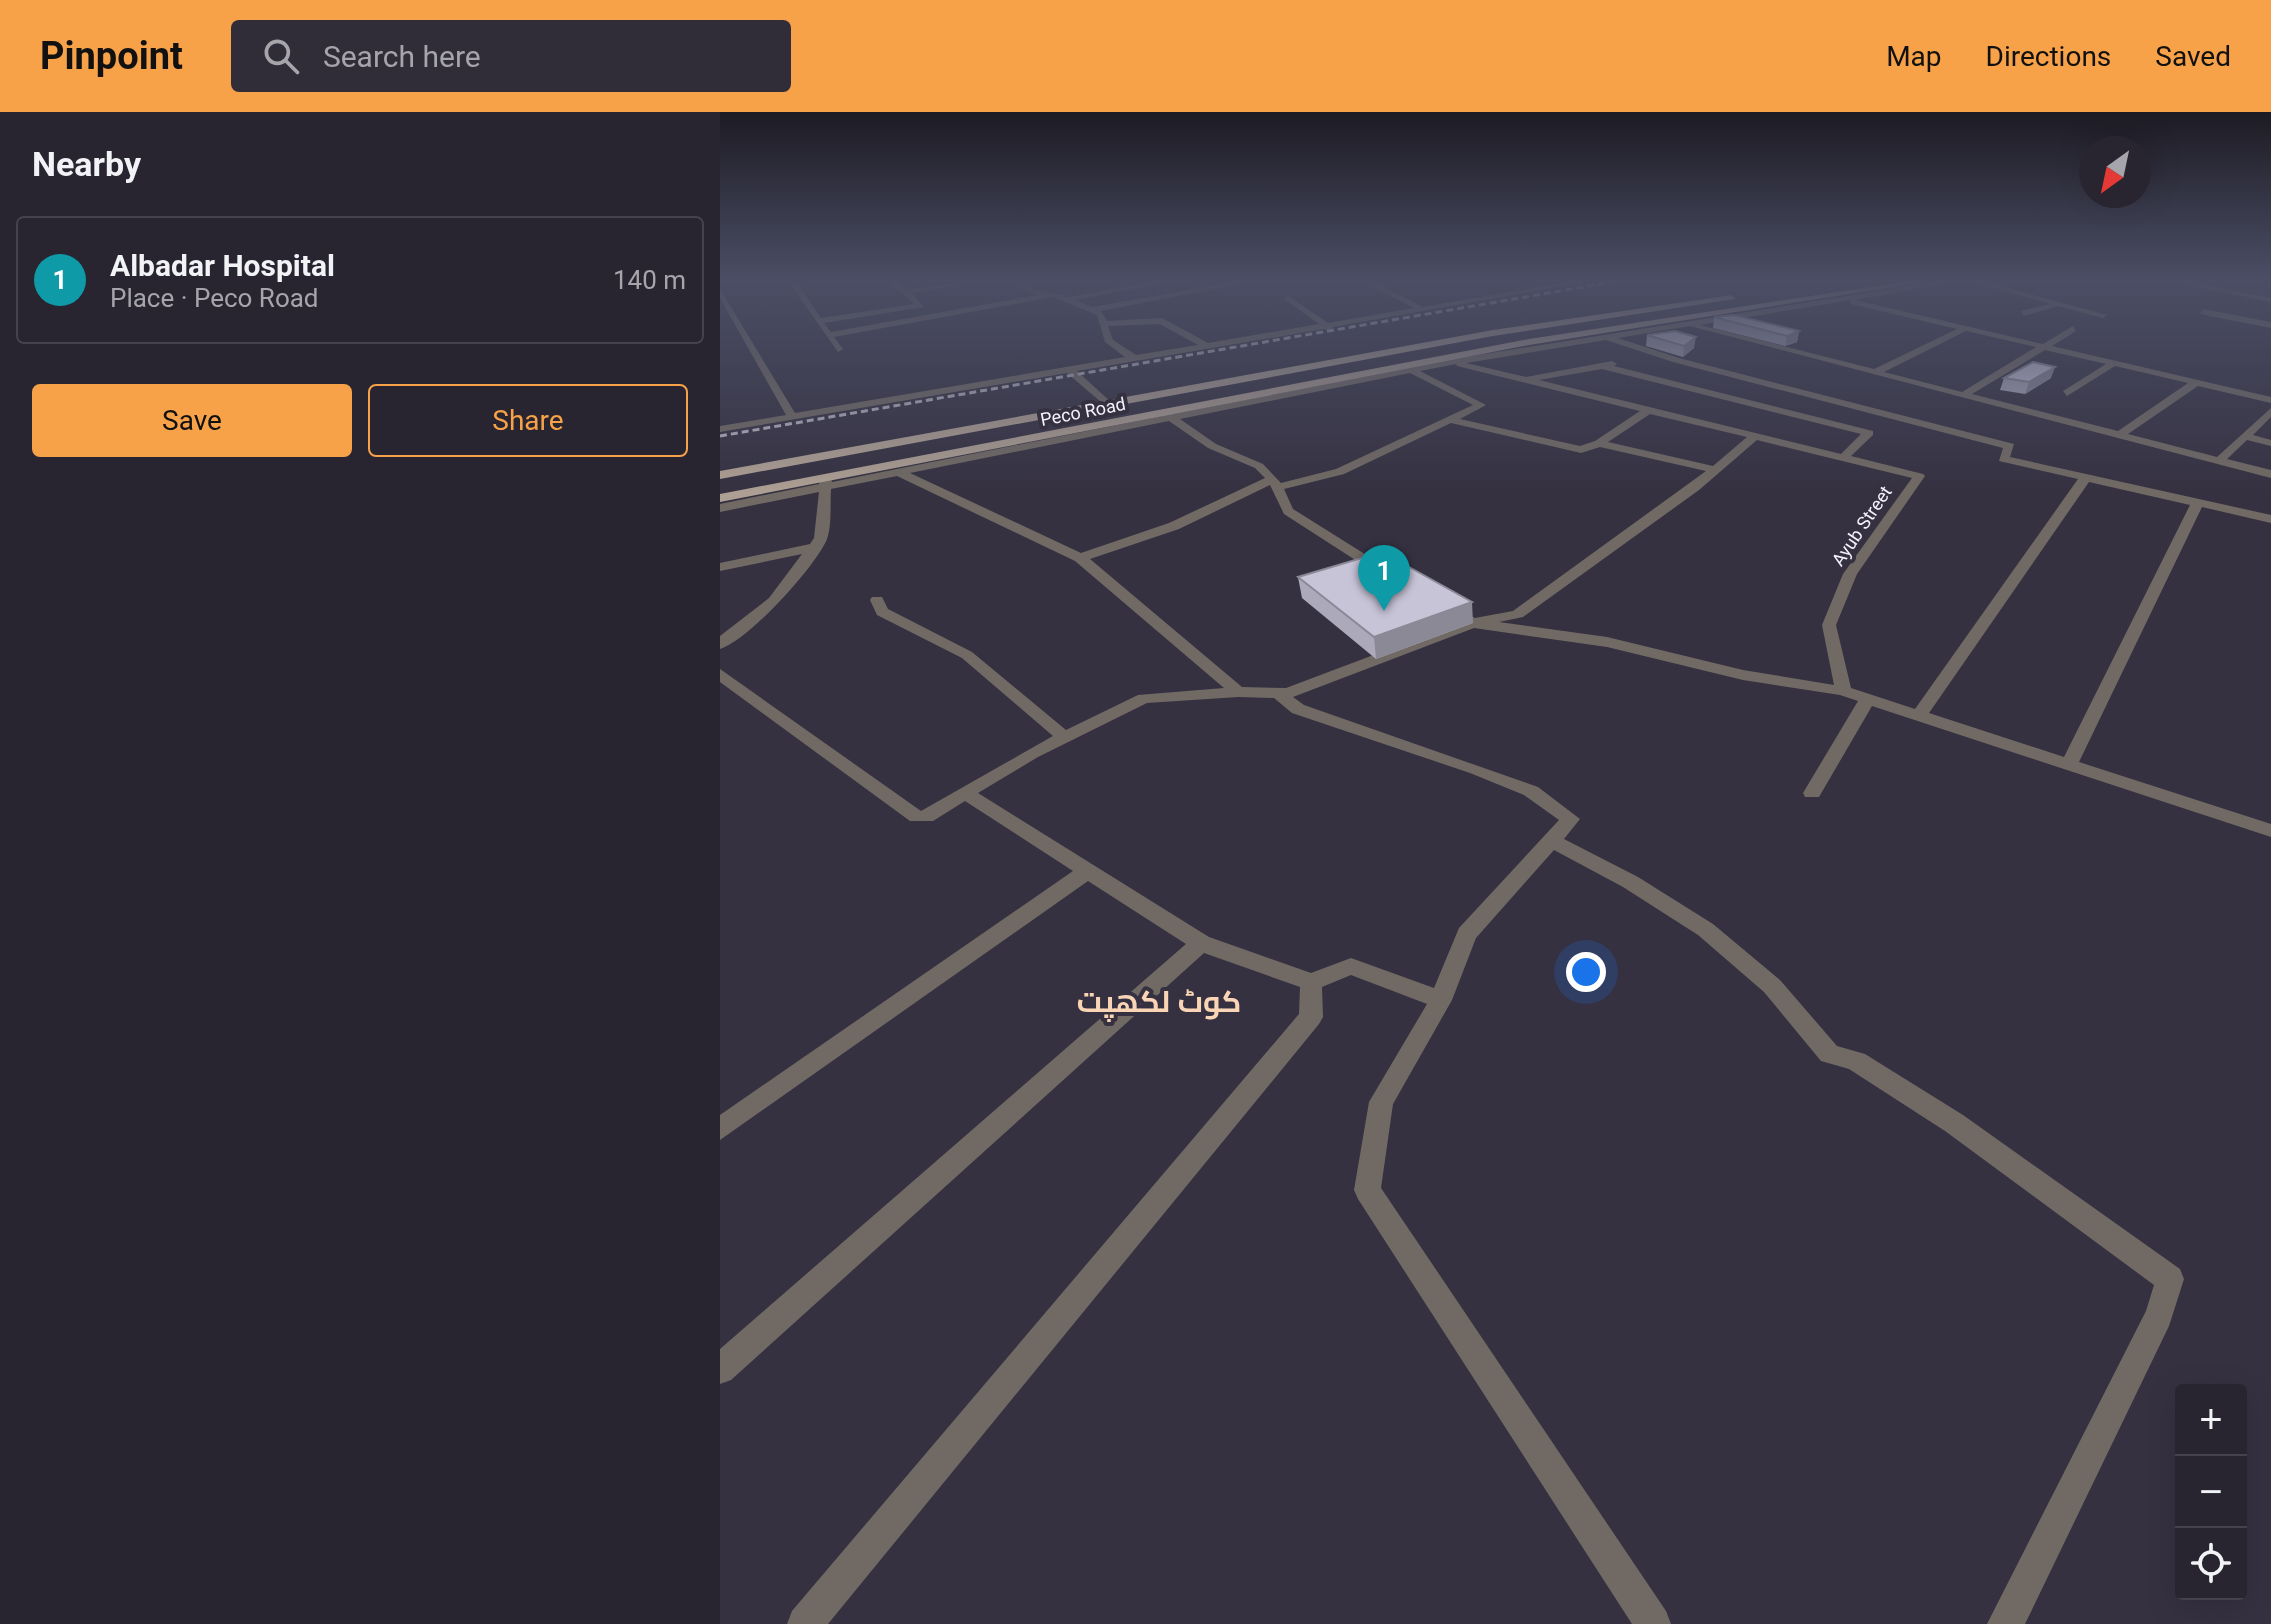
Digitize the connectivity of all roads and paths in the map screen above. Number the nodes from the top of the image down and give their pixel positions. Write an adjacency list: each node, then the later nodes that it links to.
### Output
1 (755, 352): 28 (street)
2 (1123, 352): 13 (street)
3 (1181, 352): 13 (street)
4 (1399, 352): 25 (main road, Peco Road)
5 (1490, 352): 14 (main road, Peco Road)
6 (1506, 352): 14 (street)
7 (1650, 352): 12 (street)
8 (1794, 352): 19 (street)
9 (1917, 352): 19 (street)
10 (2039, 352): 23 (street)
11 (2055, 352): 15 (street)
12 (1664, 356): 16 (street); 43 (street)
13 (1135, 359): 17 (street)
14 (1448, 360): 18 (street); 20 (street); 29 (main road, Peco Road)
15 (2112, 364): 21 (street); 22 (street)
16 (1602, 366): 20 (street); 37 (street)
17 (1070, 370): 25 (street); 28 (street)
18 (1410, 370): 29 (street); 30 (street)
19 (1876, 372): 23 (street)
20 (1522, 380): 26 (street)
21 (2195, 383): 24 (street); 32 (street)
22 (2067, 393)
23 (1964, 395): 32 (street)
24 (2271, 400)
25 (1108, 405): 42 (main road, Peco Road)
26 (1647, 411): 33 (street); 35 (street)
27 (2271, 411): 34 (street)
28 (792, 416): 31 (street)
29 (1167, 416): 40 (street); 44 (main road, Peco Road); 45 (street)
30 (1451, 420): 35 (street); 45 (street)
31 (720, 429)
32 (2120, 435): 38 (street)
33 (1755, 436): 37 (street); 39 (street)
34 (2245, 436): 36 (street); 38 (street)
35 (1599, 443): 39 (street)
36 (2271, 443)
37 (1844, 457): 59 (street, Ayub Street)
38 (2219, 461): 41 (street)
39 (1715, 470): 56 (street)
40 (898, 472): 44 (street); 51 (street)
41 (2271, 474)
42 (720, 475)
43 (2086, 477): 47 (street); 63 (street)
44 (825, 483): 46 (main road, Peco Road); 48 (street); 50 (street)
45 (1275, 483): 51 (street); 53 (street)
46 (720, 498)
47 (2198, 502): 49 (street); 65 (street)
48 (720, 508)
49 (2271, 519)
50 (815, 547): 52 (street); 57 (street)
51 (1080, 558): 60 (street)
52 (720, 567)
53 (1396, 580)
54 (877, 600): 64 (street)
55 (1434, 602): 56 (street)
56 (1473, 623): 59 (street); 61 (street)
57 (720, 644)
58 (720, 674): 66 (street)
59 (1843, 691): 62 (street)
60 (1238, 692): 61 (street); 64 (street)
61 (1278, 693): 69 (street)
62 (1868, 699): 63 (street); 67 (street)
63 (1919, 715): 65 (street)
64 (1064, 737): 66 (street)
65 (2068, 766): 68 (street)
66 (965, 793): 70 (street)
67 (1812, 793)
68 (2271, 831)
69 (1552, 841): 73 (street); 78 (street)
70 (1088, 871): 71 (street); 74 (street)
71 (1201, 943): 72 (street); 75 (street)
72 (1311, 982): 73 (street); 76 (street)
73 (1441, 1000): 77 (street)
74 (720, 1129)
75 (720, 1369)
76 (805, 1624)
77 (1653, 1624)
78 (2005, 1624)

